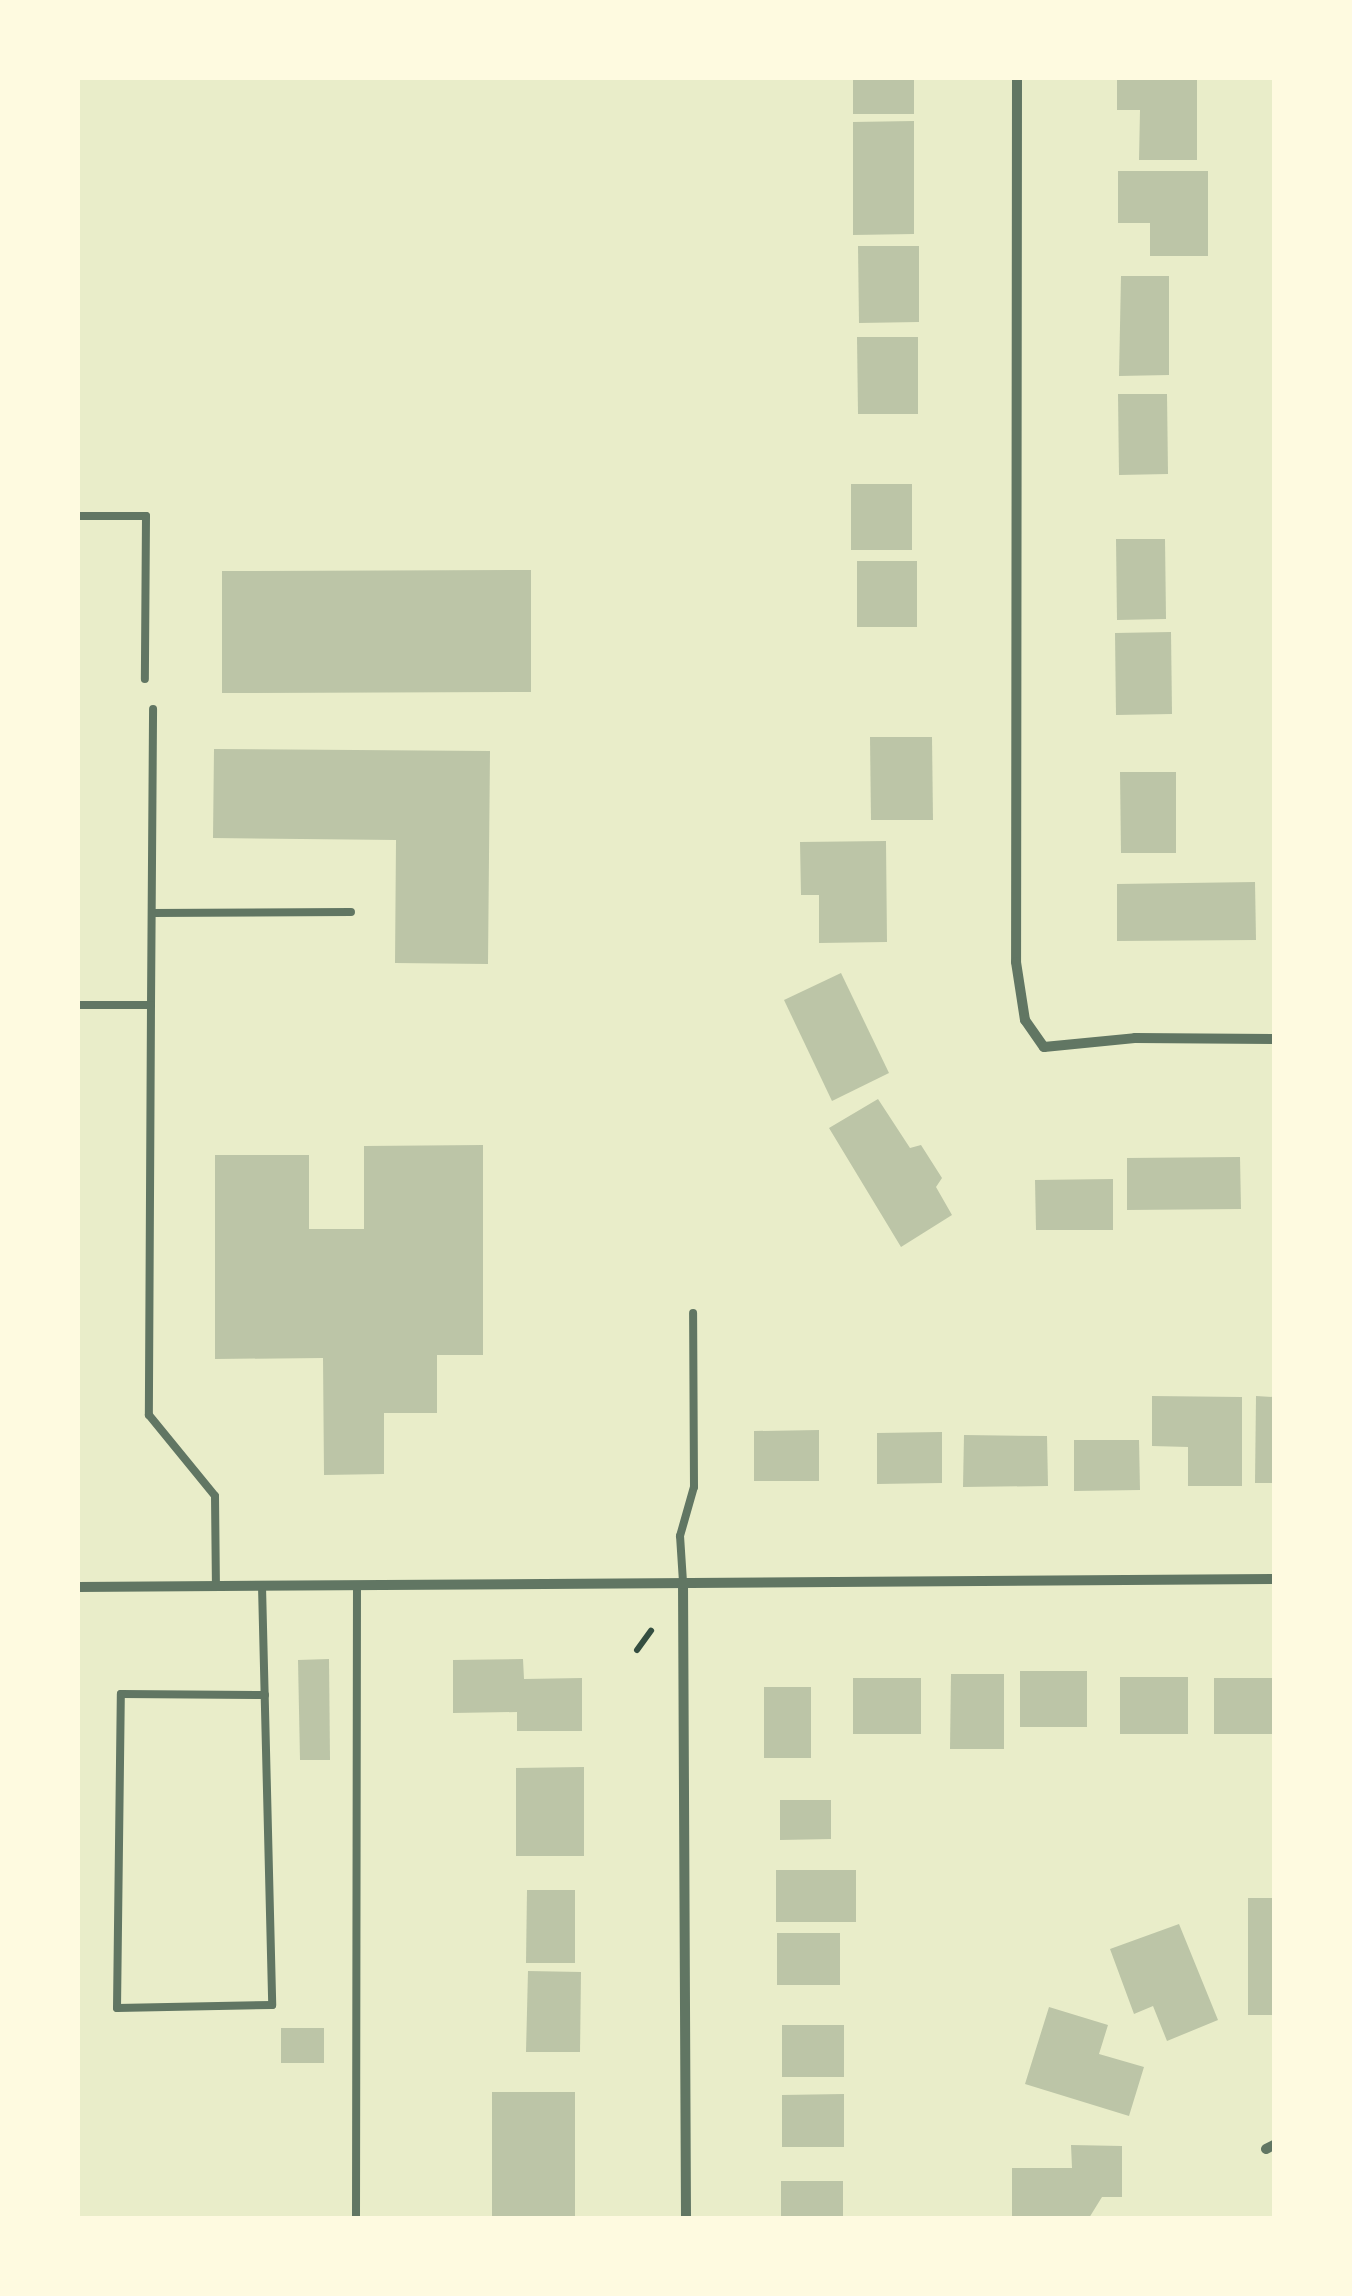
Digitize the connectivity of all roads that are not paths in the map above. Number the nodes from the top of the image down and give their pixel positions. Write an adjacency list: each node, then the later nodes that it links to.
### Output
1 (1016, 78): 9 (street)
2 (78, 516): 3 (lane)
3 (145, 679)
4 (153, 709): 6 (lane)
5 (350, 912): 6 (lane)
6 (152, 913): 8 (lane)
7 (78, 1004): 8 (lane)
8 (151, 1005): 14 (lane)
9 (1274, 1038)
10 (693, 1313): 12 (lane)
11 (1274, 1579): 12 (street)
12 (683, 1582): 13 (street); 19 (street)
13 (357, 1585): 15 (street); 18 (lane)
14 (216, 1586): 15 (street); 16 (street)
15 (262, 1586): 17 (lane)
16 (78, 1588)
17 (265, 1695): 17 (lane)
18 (356, 2218)
19 (686, 2218)

